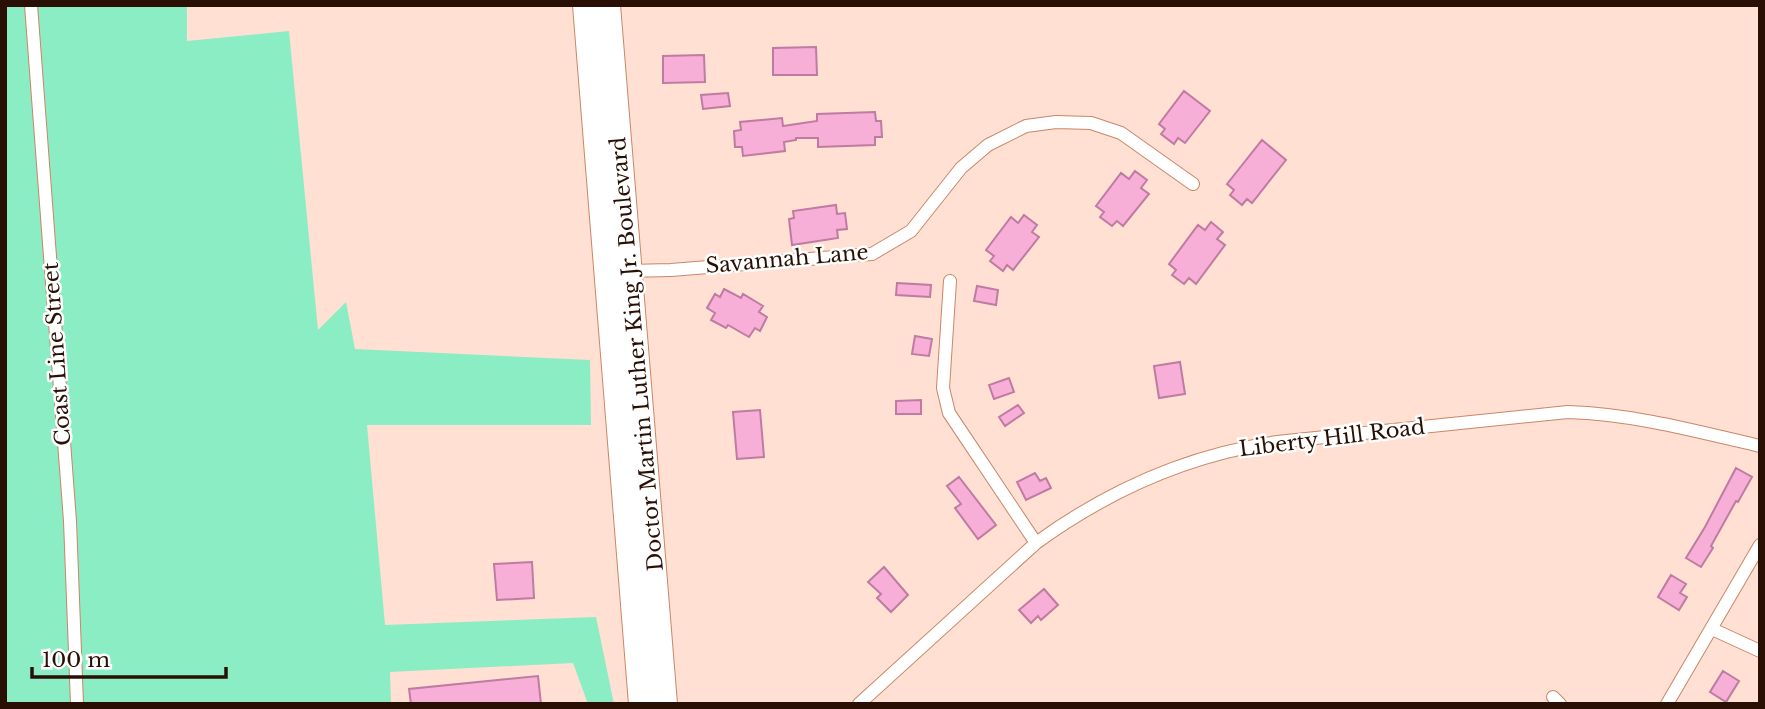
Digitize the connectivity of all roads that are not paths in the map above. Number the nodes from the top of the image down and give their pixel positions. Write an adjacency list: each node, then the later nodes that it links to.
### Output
1 (31, 5): 12 (street, Coast Line Street)
2 (585, 5): 5 (highway, Doctor Martin Luther King Jr. Boulevard)
3 (608, 5): 5 (highway, Doctor Martin Luther King Jr. Boulevard)
4 (1193, 184): 5 (street, Savannah Lane)
5 (619, 272): 13 (highway, Doctor Martin Luther King Jr. Boulevard); 14 (highway, Doctor Martin Luther King Jr. Boulevard)
6 (950, 281): 8 (street)
7 (1760, 446): 8 (street, Liberty Hill Road)
8 (1036, 543): 15 (street, Liberty Hill Road)
9 (1760, 545): 10 (street)
10 (1712, 629): 11 (street); 16 (street)
11 (1760, 651)
12 (77, 704)
13 (641, 704)
14 (665, 704)
15 (859, 704)
16 (1667, 704)

